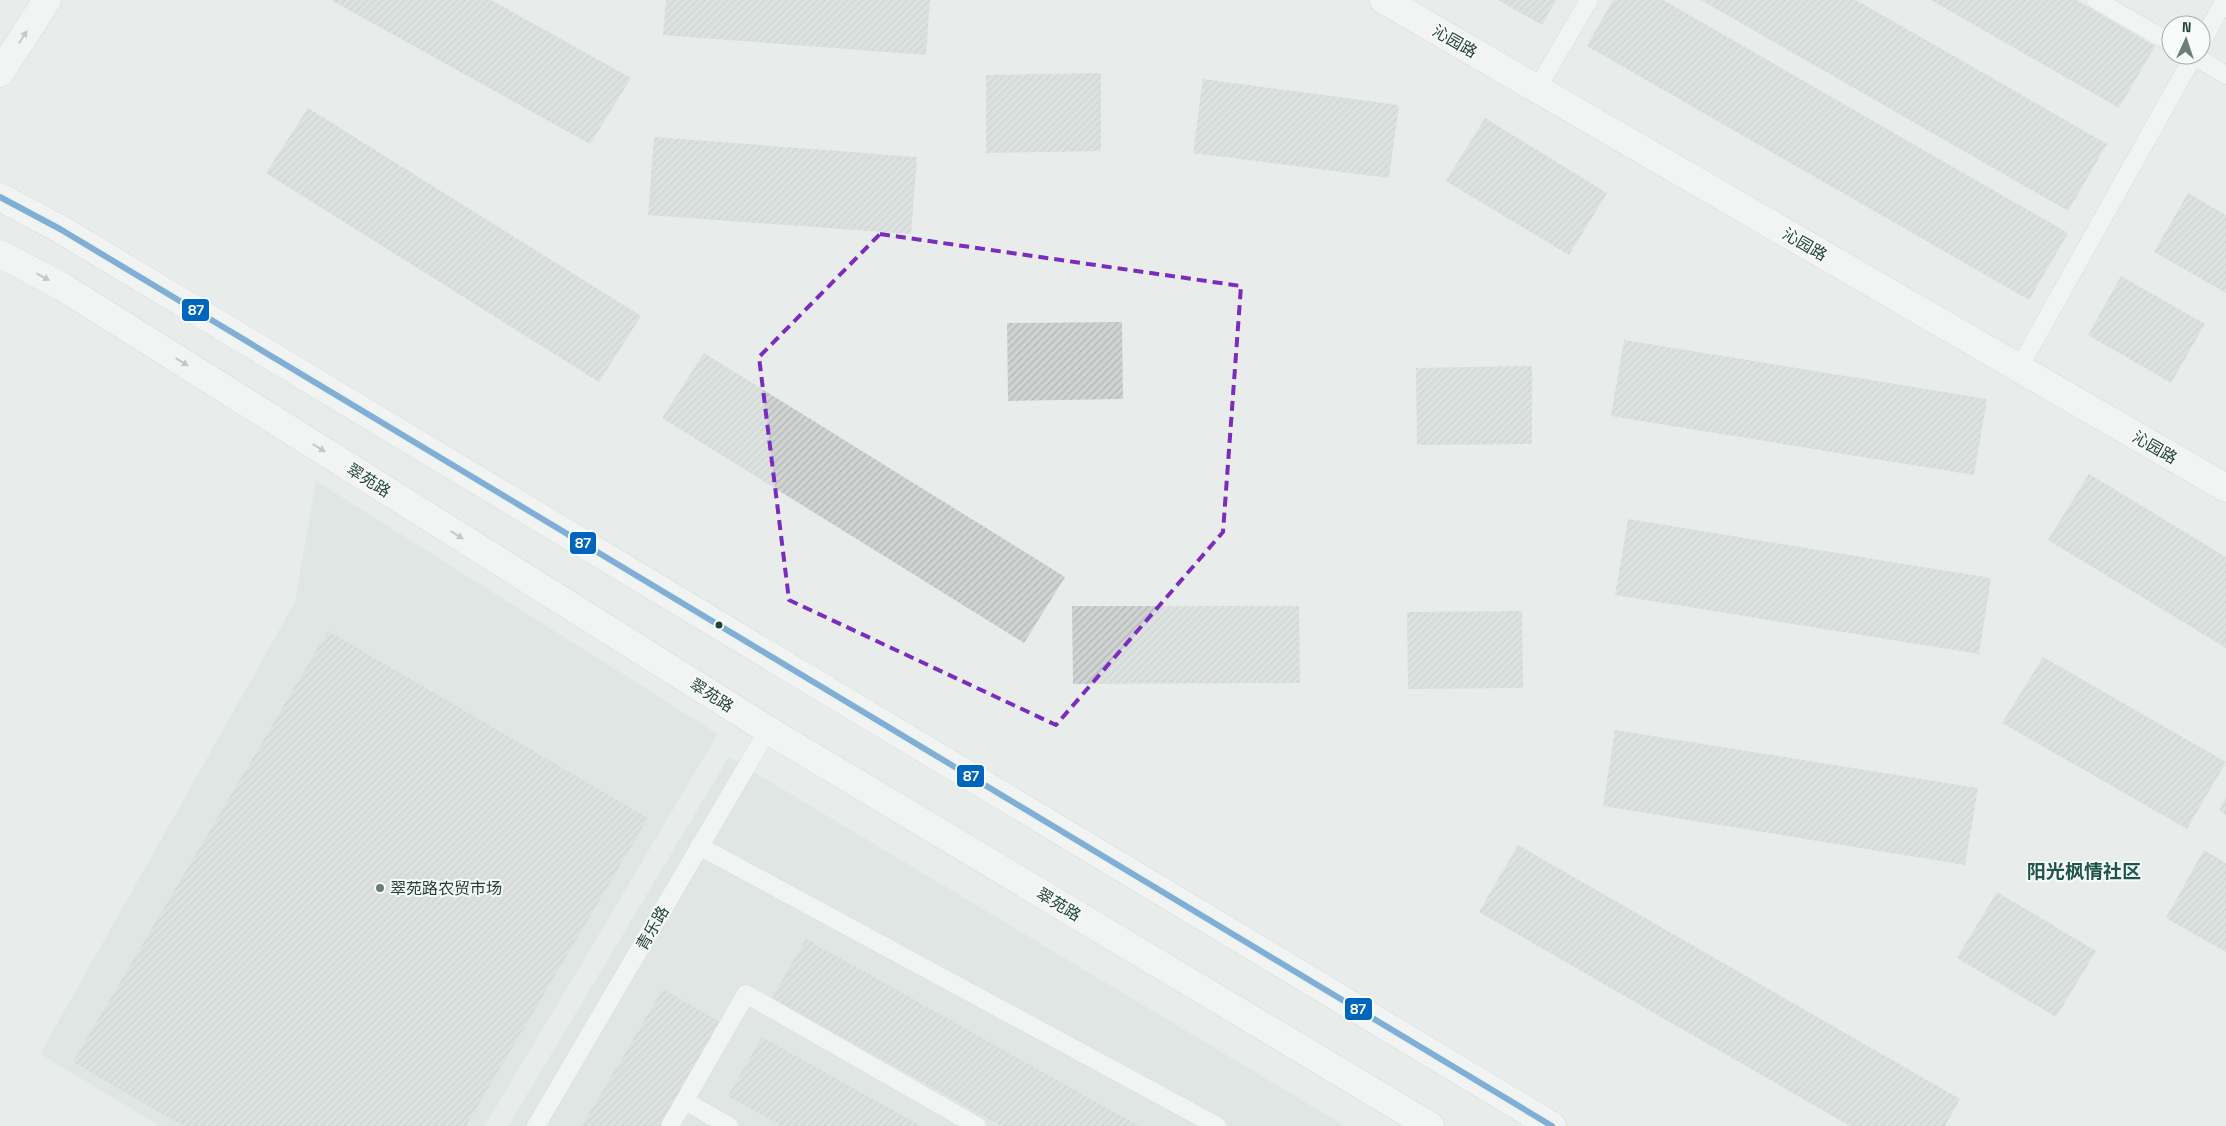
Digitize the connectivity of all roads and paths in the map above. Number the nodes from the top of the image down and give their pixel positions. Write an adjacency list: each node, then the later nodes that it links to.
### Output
1 (46, 0): 10 (main road, one-way to 1)
2 (1384, 0): 12 (main road, 沁园路)
3 (1588, 0): 12 (lane)
4 (2096, 0): 7 (lane)
5 (2225, 0): 6 (lane)
6 (2211, 24)
7 (2161, 37)
8 (2211, 64): 11 (lane)
9 (2188, 65): 15 (lane)
10 (0, 73)
11 (2226, 75)
12 (1538, 89): 15 (main road, 沁园路)
13 (0, 197): 26 (main road)
14 (0, 254): 17 (main road, 翠苑路, one-way to 17)
15 (2019, 368): 16 (main road, 沁园路)
16 (2226, 488)
17 (768, 730): 18 (lane, 青乐路); 25 (main road, 翠苑路)
18 (699, 846): 20 (lane, 青乐路); 24 (lane)
19 (685, 1101): 21 (lane); 22 (lane); 23 (lane)
20 (536, 1126)
21 (670, 1126)
22 (729, 1126)
23 (977, 1126)
24 (1217, 1126)
25 (1430, 1126)
26 (1552, 1126)

